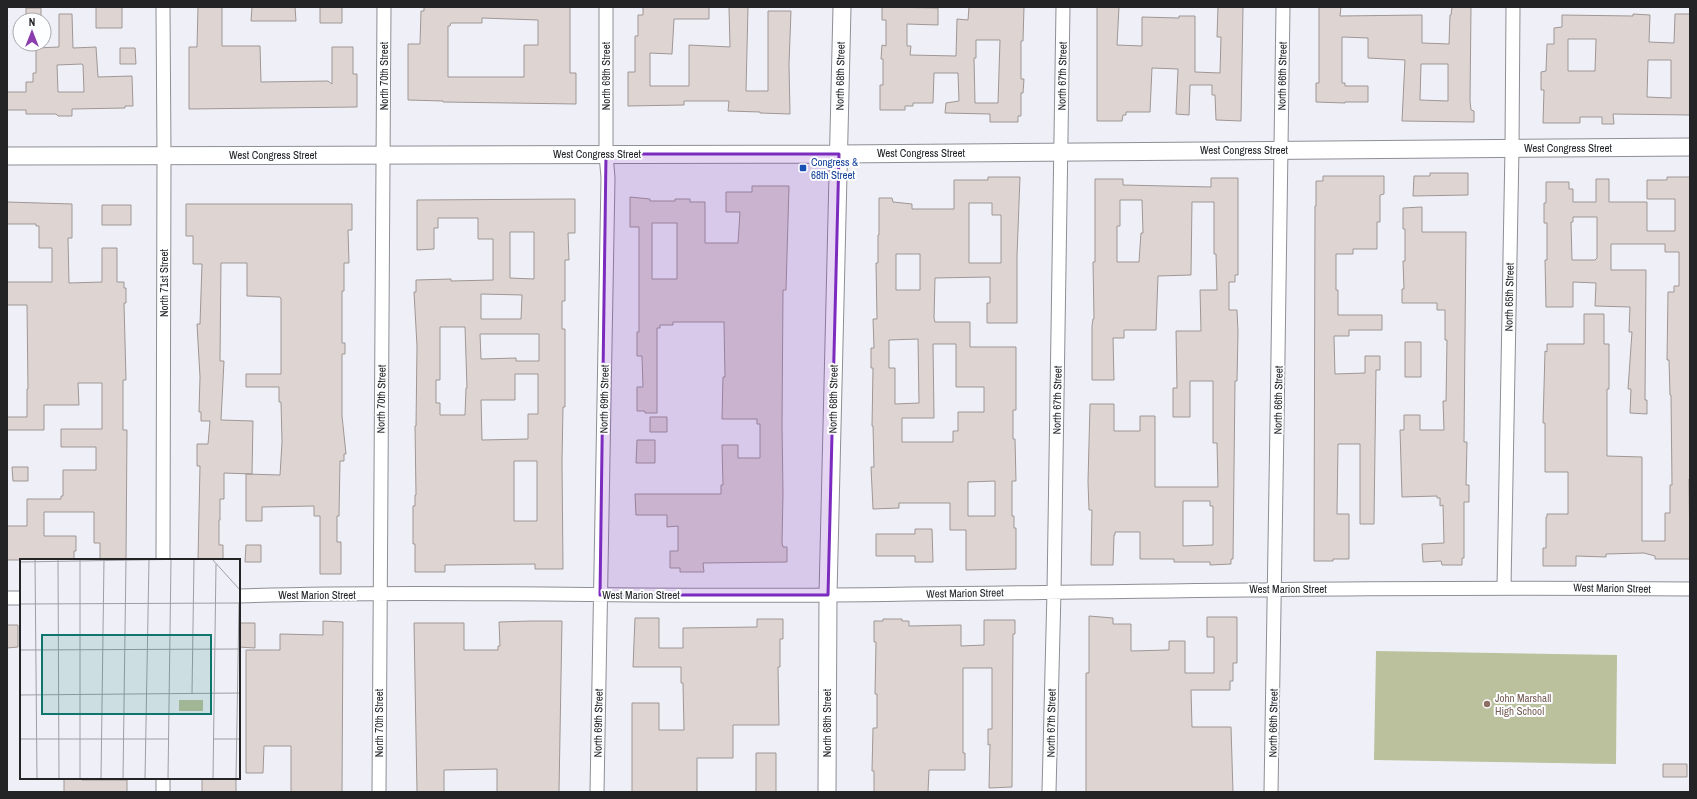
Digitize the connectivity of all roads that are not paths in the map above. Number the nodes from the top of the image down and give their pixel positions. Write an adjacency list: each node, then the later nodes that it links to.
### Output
1 (162, 7): 14 (street, North 71st Street)
2 (384, 7): 15 (street, North 70th Street)
3 (606, 7): 12 (street, North 69th Street)
4 (842, 7): 13 (street, North 68th Street)
5 (1063, 7): 11 (street, North 67th Street)
6 (1283, 7): 10 (street, North 66th Street)
7 (1513, 7): 9 (street, North 65th Street)
8 (1690, 147): 9 (street, West Congress Street)
9 (1512, 148): 10 (street, West Congress Street); 18 (street, North 65th Street)
10 (1280, 150): 11 (street, West Congress Street); 19 (street, North 66th Street)
11 (1061, 152): 13 (street, West Congress Street); 21 (street, North 67th Street)
12 (606, 154): 13 (street, West Congress Street); 15 (street, West Congress Street); 23 (street, North 69th Street)
13 (839, 154): 24 (street, North 68th Street)
14 (164, 155): 15 (street, West Congress Street); 16 (street, West Congress Street); 17 (street, North 71st Street)
15 (384, 155): 22 (street, North 70th Street)
16 (7, 156)
17 (163, 559)
18 (1504, 587): 19 (street, West Marion Street); 20 (street, West Marion Street)
19 (1276, 589): 21 (street, West Marion Street); 34 (street, North 66th Street)
20 (1690, 589)
21 (1054, 591): 24 (street, West Marion Street); 33 (street, North 67th Street)
22 (379, 595): 23 (street, West Marion Street); 25 (street, West Marion Street); 30 (street, North 70th Street)
23 (600, 595): 24 (street, West Marion Street); 31 (street, North 69th Street)
24 (828, 595): 32 (street, North 68th Street)
25 (240, 596)
26 (7, 598): 27 (street)
27 (20, 598)
28 (163, 779): 29 (street)
29 (163, 792)
30 (379, 792)
31 (597, 792)
32 (827, 792)
33 (1049, 792)
34 (1271, 792)

